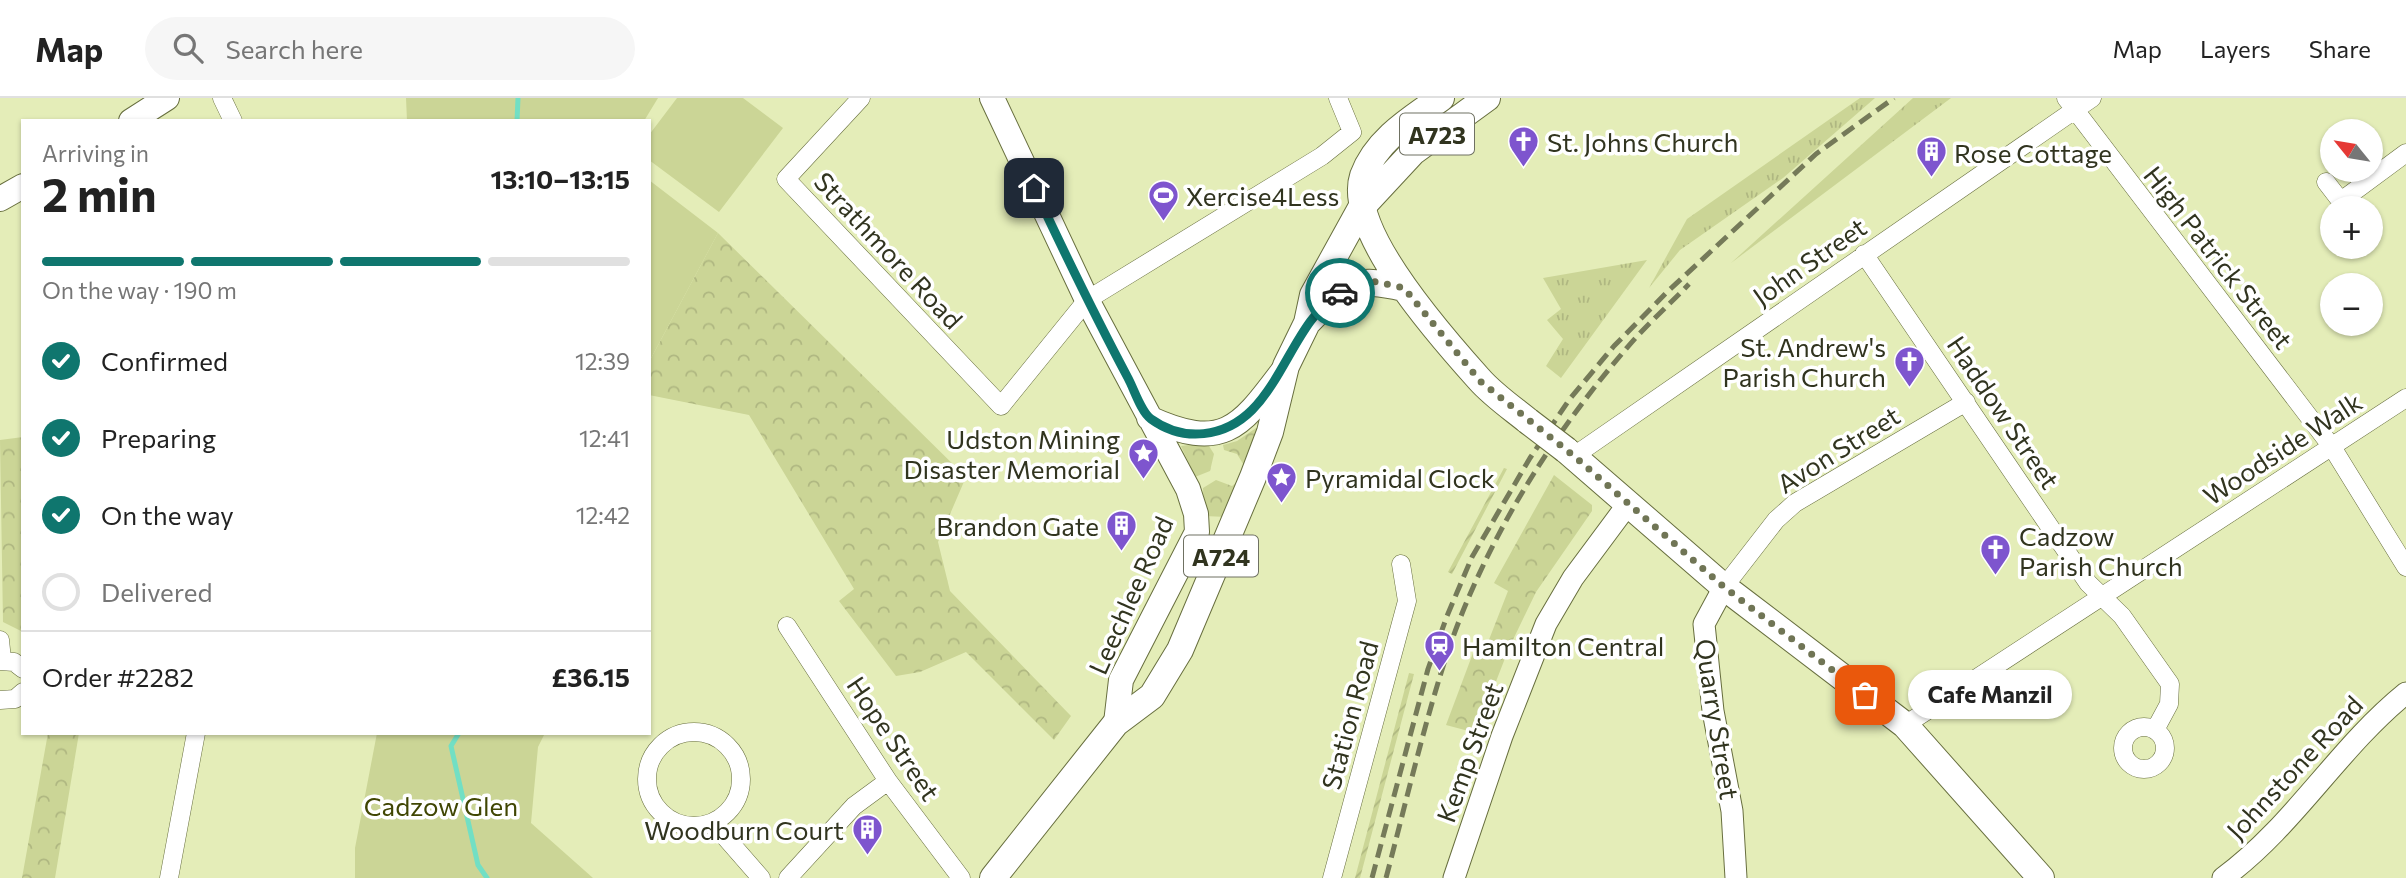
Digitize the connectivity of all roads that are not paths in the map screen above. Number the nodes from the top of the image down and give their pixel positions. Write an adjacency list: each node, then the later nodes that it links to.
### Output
1 (167, 98): 10 (main road)
2 (222, 98): 11 (street)
3 (861, 98): 22 (street, Strathmore Road)
4 (992, 98): 22 (main road, Leechlee Road)
5 (1338, 98): 22 (street)
6 (1441, 98): 19 (main road, A723)
7 (1487, 98): 13 (main road, A723)
8 (2092, 98): 9 (street, John Street)
9 (2070, 104): 20 (street, John Street); 29 (street, High Patrick Street)
10 (134, 119)
11 (232, 119)
12 (2406, 153): 17 (street)
13 (1390, 174): 19 (main road, A724); 24 (main road, A723)
14 (2326, 182): 16 (street)
15 (21, 187): 18 (main road)
16 (2337, 196)
17 (2355, 196)
18 (0, 199)
19 (1361, 208): 21 (main road, A723); 23 (main road, A724)
20 (1864, 254): 27 (street, Haddow Street); 30 (street, John Street)
21 (1404, 288): 23 (main road); 24 (main road, A723)
22 (1087, 300): 28 (main road, Leechlee Road)
23 (1307, 323): 25 (main road, A724)
24 (1457, 351): 30 (main road, A723, bridge)
25 (1286, 366): 28 (main road); 43 (main road, A724)
26 (2406, 398): 29 (street, Woodside Walk)
27 (1966, 402): 34 (street, Avon Street); 35 (street, Haddow Street)
28 (1149, 418): 43 (main road, Leechlee Road)
29 (2332, 447): 33 (street, High Patrick Street); 35 (street, Woodside Walk)
30 (1570, 453): 31 (main road, A723)
31 (1628, 505): 34 (main road, A723); 55 (street, Kemp Street)
32 (1401, 564): 54 (street, Station Road)
33 (2406, 567)
34 (1724, 587): 44 (main road, A723); 56 (street, Quarry Street)
35 (2102, 597): 44 (street, Woodside Walk); 45 (street, Haddow Street)
36 (787, 626): 47 (street, Hope Street)
37 (0, 640): 38 (street)
38 (1, 661): 39 (street)
39 (21, 667)
40 (21, 694): 42 (street)
41 (2406, 694): 58 (street, Johnstone Road)
42 (0, 700)
43 (1116, 723): 53 (main road, A724)
44 (1905, 725): 57 (main road, A723)
45 (2155, 730)
46 (195, 735): 49 (street)
47 (888, 780): 51 (street); 52 (street, Hope Street)
48 (713, 823): 48 (street); 50 (street)
49 (169, 878)
50 (761, 878)
51 (788, 878)
52 (961, 878)
53 (993, 878)
54 (1332, 878)
55 (1454, 878)
56 (1736, 878)
57 (2041, 878)
58 (2223, 878)

